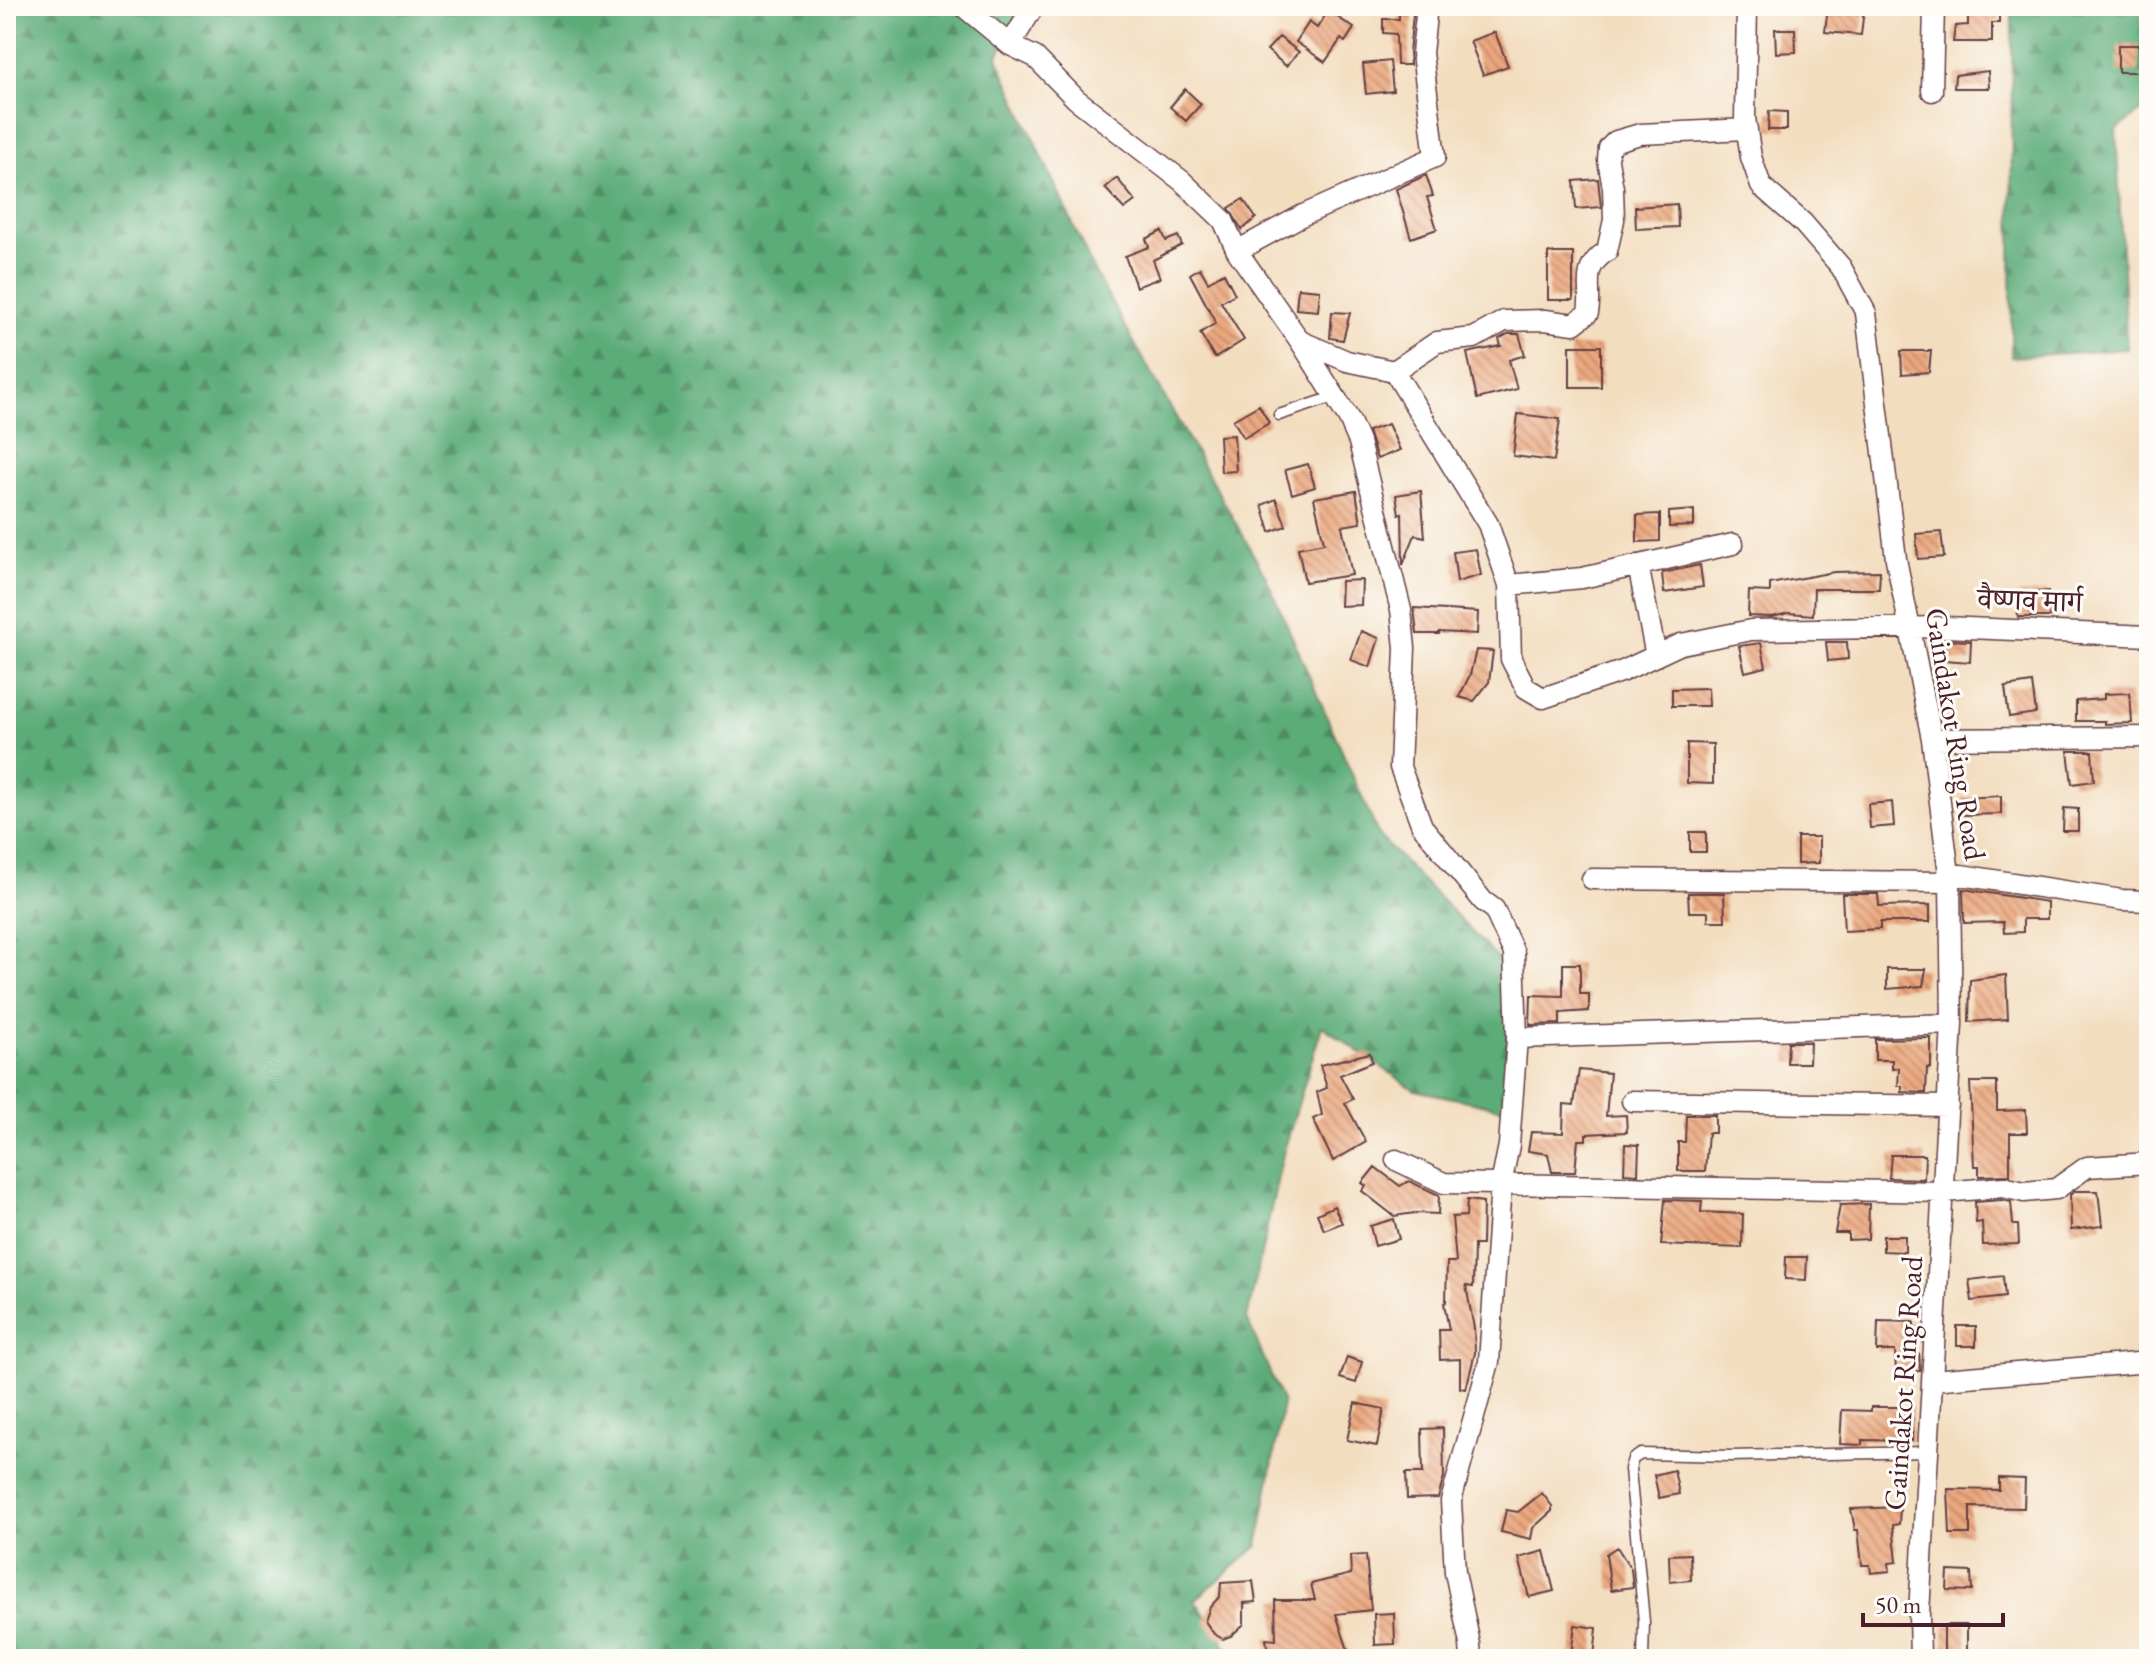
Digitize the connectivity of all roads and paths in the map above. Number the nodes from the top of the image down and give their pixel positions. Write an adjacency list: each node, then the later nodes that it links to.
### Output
1 (963, 6): 6 (street)
2 (1034, 6): 6 (street)
3 (1427, 6): 9 (street)
4 (1747, 6): 8 (street, Gaindakot Ring Road)
5 (1934, 6): 7 (street)
6 (1010, 45): 9 (street)
7 (1932, 91)
8 (1747, 129): 11 (street); 17 (street, Gaindakot Ring Road)
9 (1237, 251): 10 (street)
10 (1300, 341): 11 (street); 12 (street)
11 (1394, 371): 16 (street)
12 (1334, 397): 13 (lane); 26 (street)
13 (1279, 415)
14 (1733, 544): 15 (street)
15 (1638, 565): 16 (street); 19 (street)
16 (1509, 585): 19 (street, वैष्णव मार्ग)
17 (1909, 628): 18 (street, वैष्णव मार्ग); 19 (street, वैष्णव मार्ग); 21 (street, Gaindakot Ring Road)
18 (2149, 636)
19 (1656, 656)
20 (2149, 737): 21 (street)
21 (1932, 739): 22 (street, Gaindakot Ring Road)
22 (1949, 878): 23 (street); 24 (street); 25 (street, Gaindakot Ring Road)
23 (1592, 879)
24 (2149, 901)
25 (1952, 1024): 26 (street); 28 (street, Gaindakot Ring Road)
26 (1517, 1038): 31 (street)
27 (1632, 1101): 28 (street)
28 (1948, 1106): 32 (street, Gaindakot Ring Road)
29 (1396, 1160): 31 (street)
30 (2149, 1163): 32 (street)
31 (1501, 1185): 32 (street); 36 (street)
32 (1944, 1192): 34 (street, Gaindakot Ring Road)
33 (2149, 1362): 34 (street)
34 (1932, 1380): 35 (street, Gaindakot Ring Road)
35 (1928, 1452): 37 (lane); 38 (street, Gaindakot Ring Road)
36 (1471, 1659)
37 (1643, 1659)
38 (1920, 1659)

